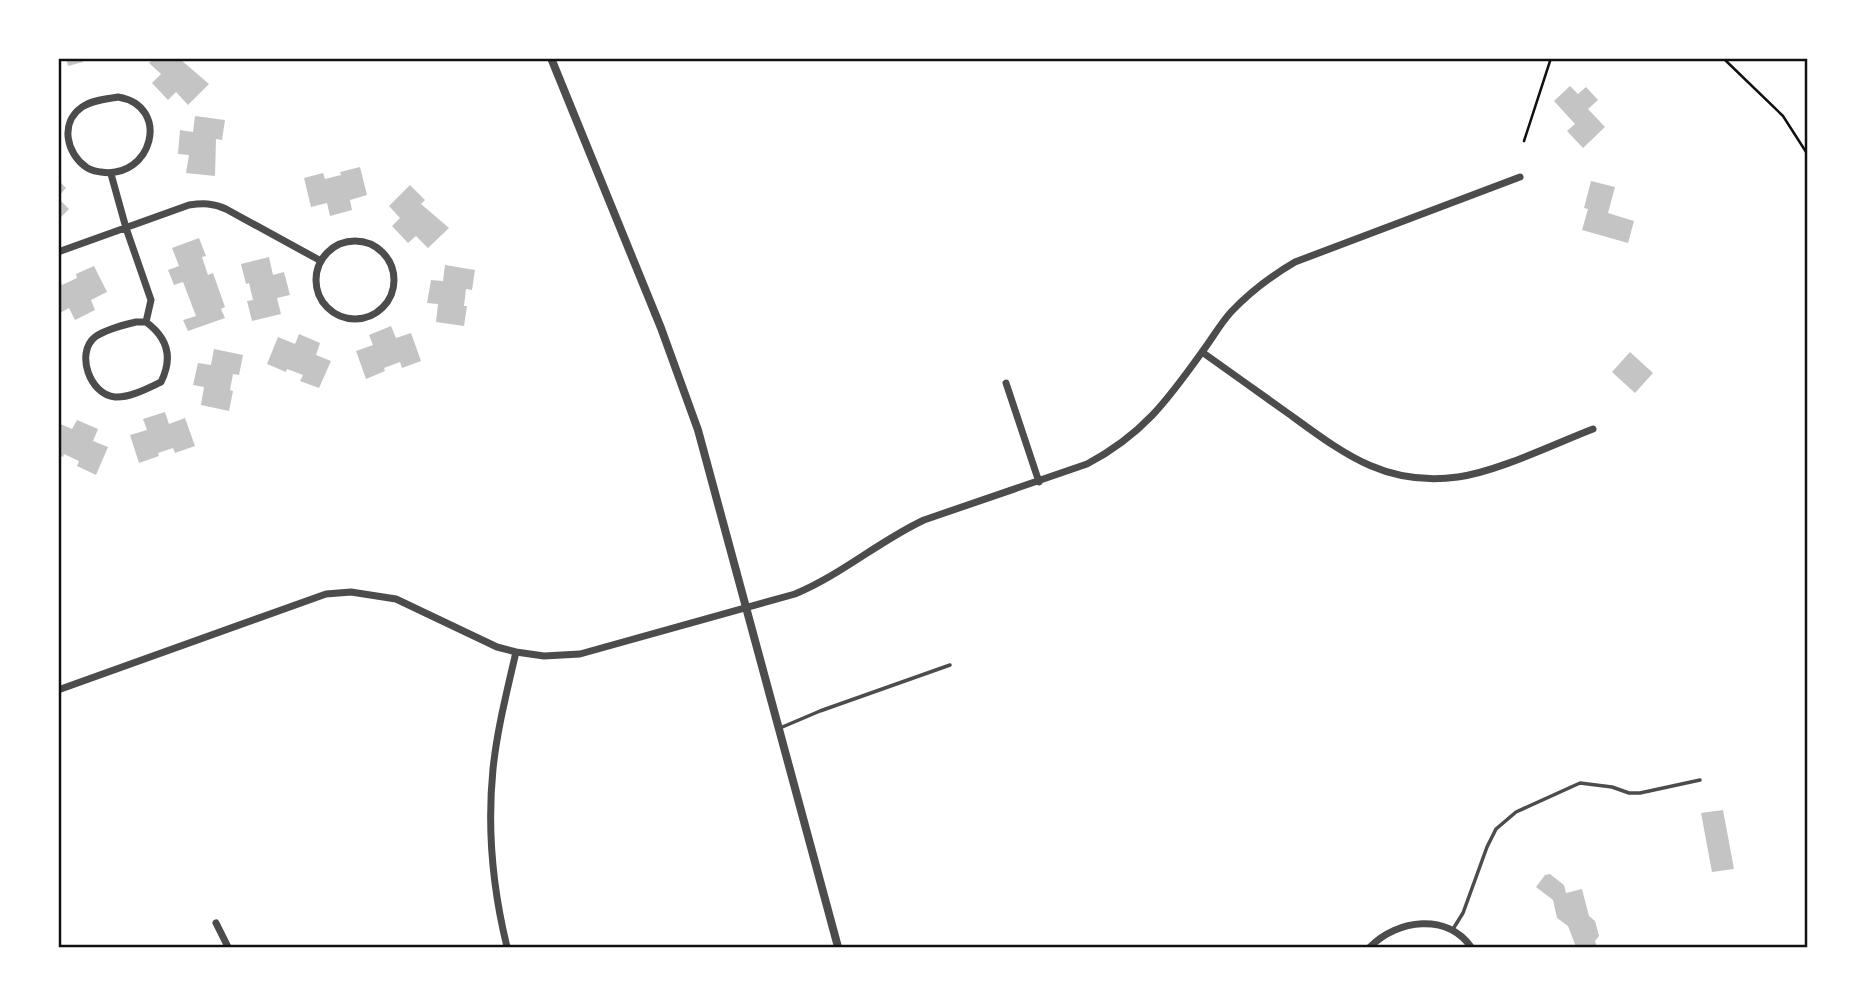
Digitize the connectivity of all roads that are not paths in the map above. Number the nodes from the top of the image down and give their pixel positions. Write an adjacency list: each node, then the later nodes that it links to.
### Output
1 (551, 58): 12 (street)
2 (111, 174): 2 (street); 4 (street)
3 (1520, 177): 8 (street)
4 (126, 228): 5 (street); 6 (street); 7 (street)
5 (58, 252)
6 (321, 261): 6 (street)
7 (146, 322): 7 (street)
8 (1202, 352): 10 (street); 11 (street)
9 (1006, 383): 11 (street)
10 (1593, 429)
11 (1039, 482): 12 (street)
12 (746, 608): 13 (street); 16 (street)
13 (516, 652): 15 (street); 21 (street)
14 (950, 665): 16 (lane)
15 (58, 690)
16 (778, 729): 22 (street)
17 (1700, 780): 19 (lane)
18 (216, 923): 20 (street)
19 (1453, 929): 23 (street); 24 (street)
20 (228, 947)
21 (507, 947)
22 (838, 947)
23 (1370, 947)
24 (1471, 947)

